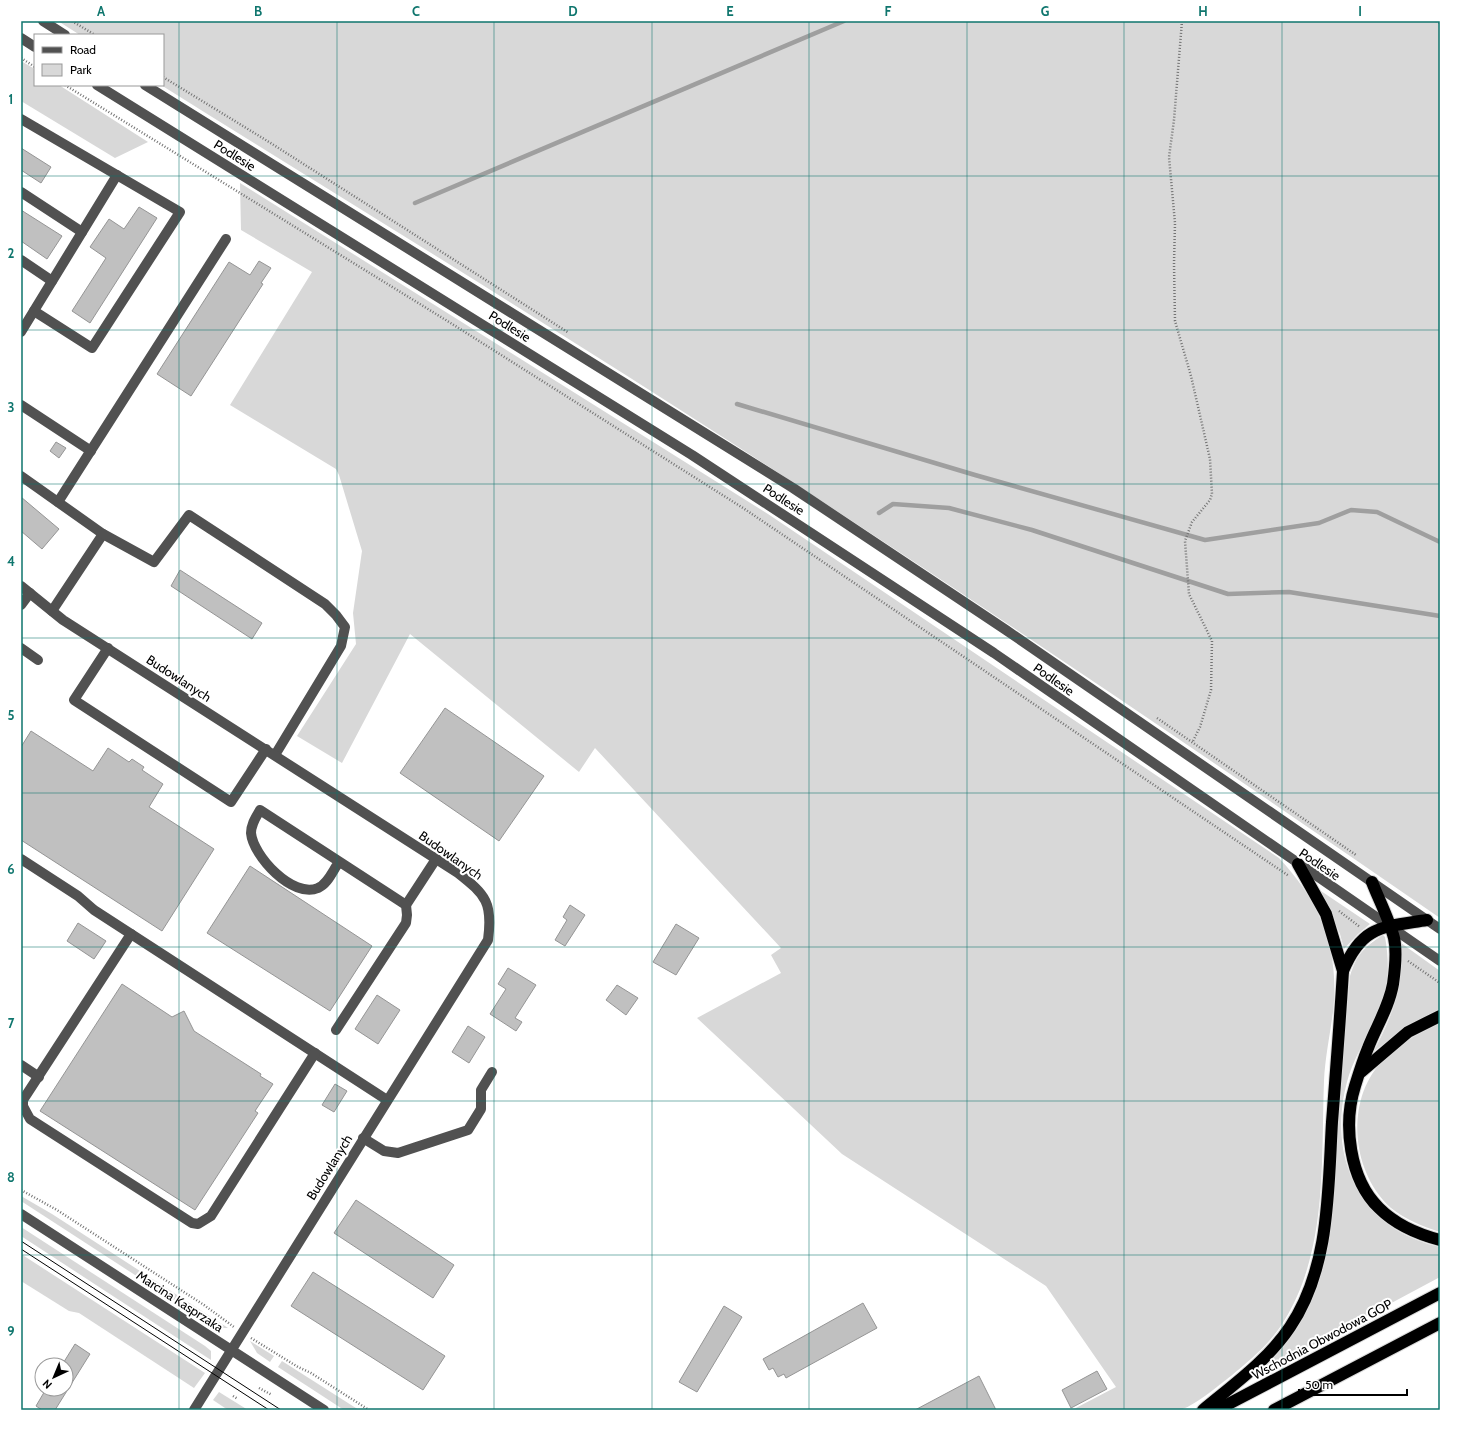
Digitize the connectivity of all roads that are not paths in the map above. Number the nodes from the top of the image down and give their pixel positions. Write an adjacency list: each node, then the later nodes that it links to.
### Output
1 (43, 21): 2 (street)
2 (63, 34)
3 (21, 38): 4 (street)
4 (34, 46)
5 (99, 86): 33 (street, Podlesie)
6 (147, 86): 34 (street, Podlesie)
7 (21, 119): 8 (street)
8 (118, 175): 10 (street); 14 (street)
9 (21, 192): 10 (street)
10 (82, 232): 13 (street)
11 (226, 239): 17 (street)
12 (21, 260): 13 (street)
13 (52, 281): 14 (street)
14 (34, 311): 15 (street)
15 (21, 332)
16 (21, 405): 17 (street)
17 (91, 451): 19 (street)
18 (21, 476): 19 (street)
19 (58, 502): 20 (street)
20 (103, 534): 24 (street); 29 (street)
21 (21, 586): 22 (street, Budowlanych)
22 (30, 593): 23 (street); 24 (street, Budowlanych)
23 (21, 605)
24 (52, 611): 26 (street, Budowlanych)
25 (21, 648): 27 (street)
26 (108, 648): 28 (street, Budowlanych); 28 (street)
27 (38, 660)
28 (266, 749): 29 (street, Budowlanych)
29 (275, 755): 31 (street, Budowlanych)
30 (21, 859): 39 (street)
31 (436, 859): 35 (street); 49 (street, Budowlanych)
32 (339, 862): 32 (street); 35 (street)
33 (1298, 864): 37 (street, Podlesie); 41 (highway)
34 (1372, 882): 36 (street, Podlesie); 37 (highway)
35 (406, 905): 43 (street)
36 (1427, 920): 37 (highway); 38 (street, Podlesie)
37 (1389, 926): 40 (street, Podlesie); 41 (highway); 47 (highway)
38 (1440, 928)
39 (131, 934): 44 (street); 48 (street)
40 (1440, 961)
41 (1342, 971): 58 (highway)
42 (1440, 1016): 47 (highway)
43 (336, 1030)
44 (315, 1053): 48 (street); 49 (street)
45 (21, 1065): 48 (street)
46 (492, 1072): 50 (street)
47 (1360, 1072): 52 (highway)
48 (39, 1076)
49 (387, 1100): 50 (street, Budowlanych)
50 (363, 1138): 55 (street, Budowlanych)
51 (21, 1214): 55 (street, Marcina Kasprzaka)
52 (1440, 1240)
53 (1440, 1293): 59 (highway, Wschodnia Obwodowa GOP)
54 (1440, 1323): 60 (highway)
55 (230, 1350): 56 (street, Budowlanych); 57 (street, Marcina Kasprzaka)
56 (194, 1410)
57 (324, 1410)
58 (1203, 1410)
59 (1216, 1410)
60 (1274, 1410)

